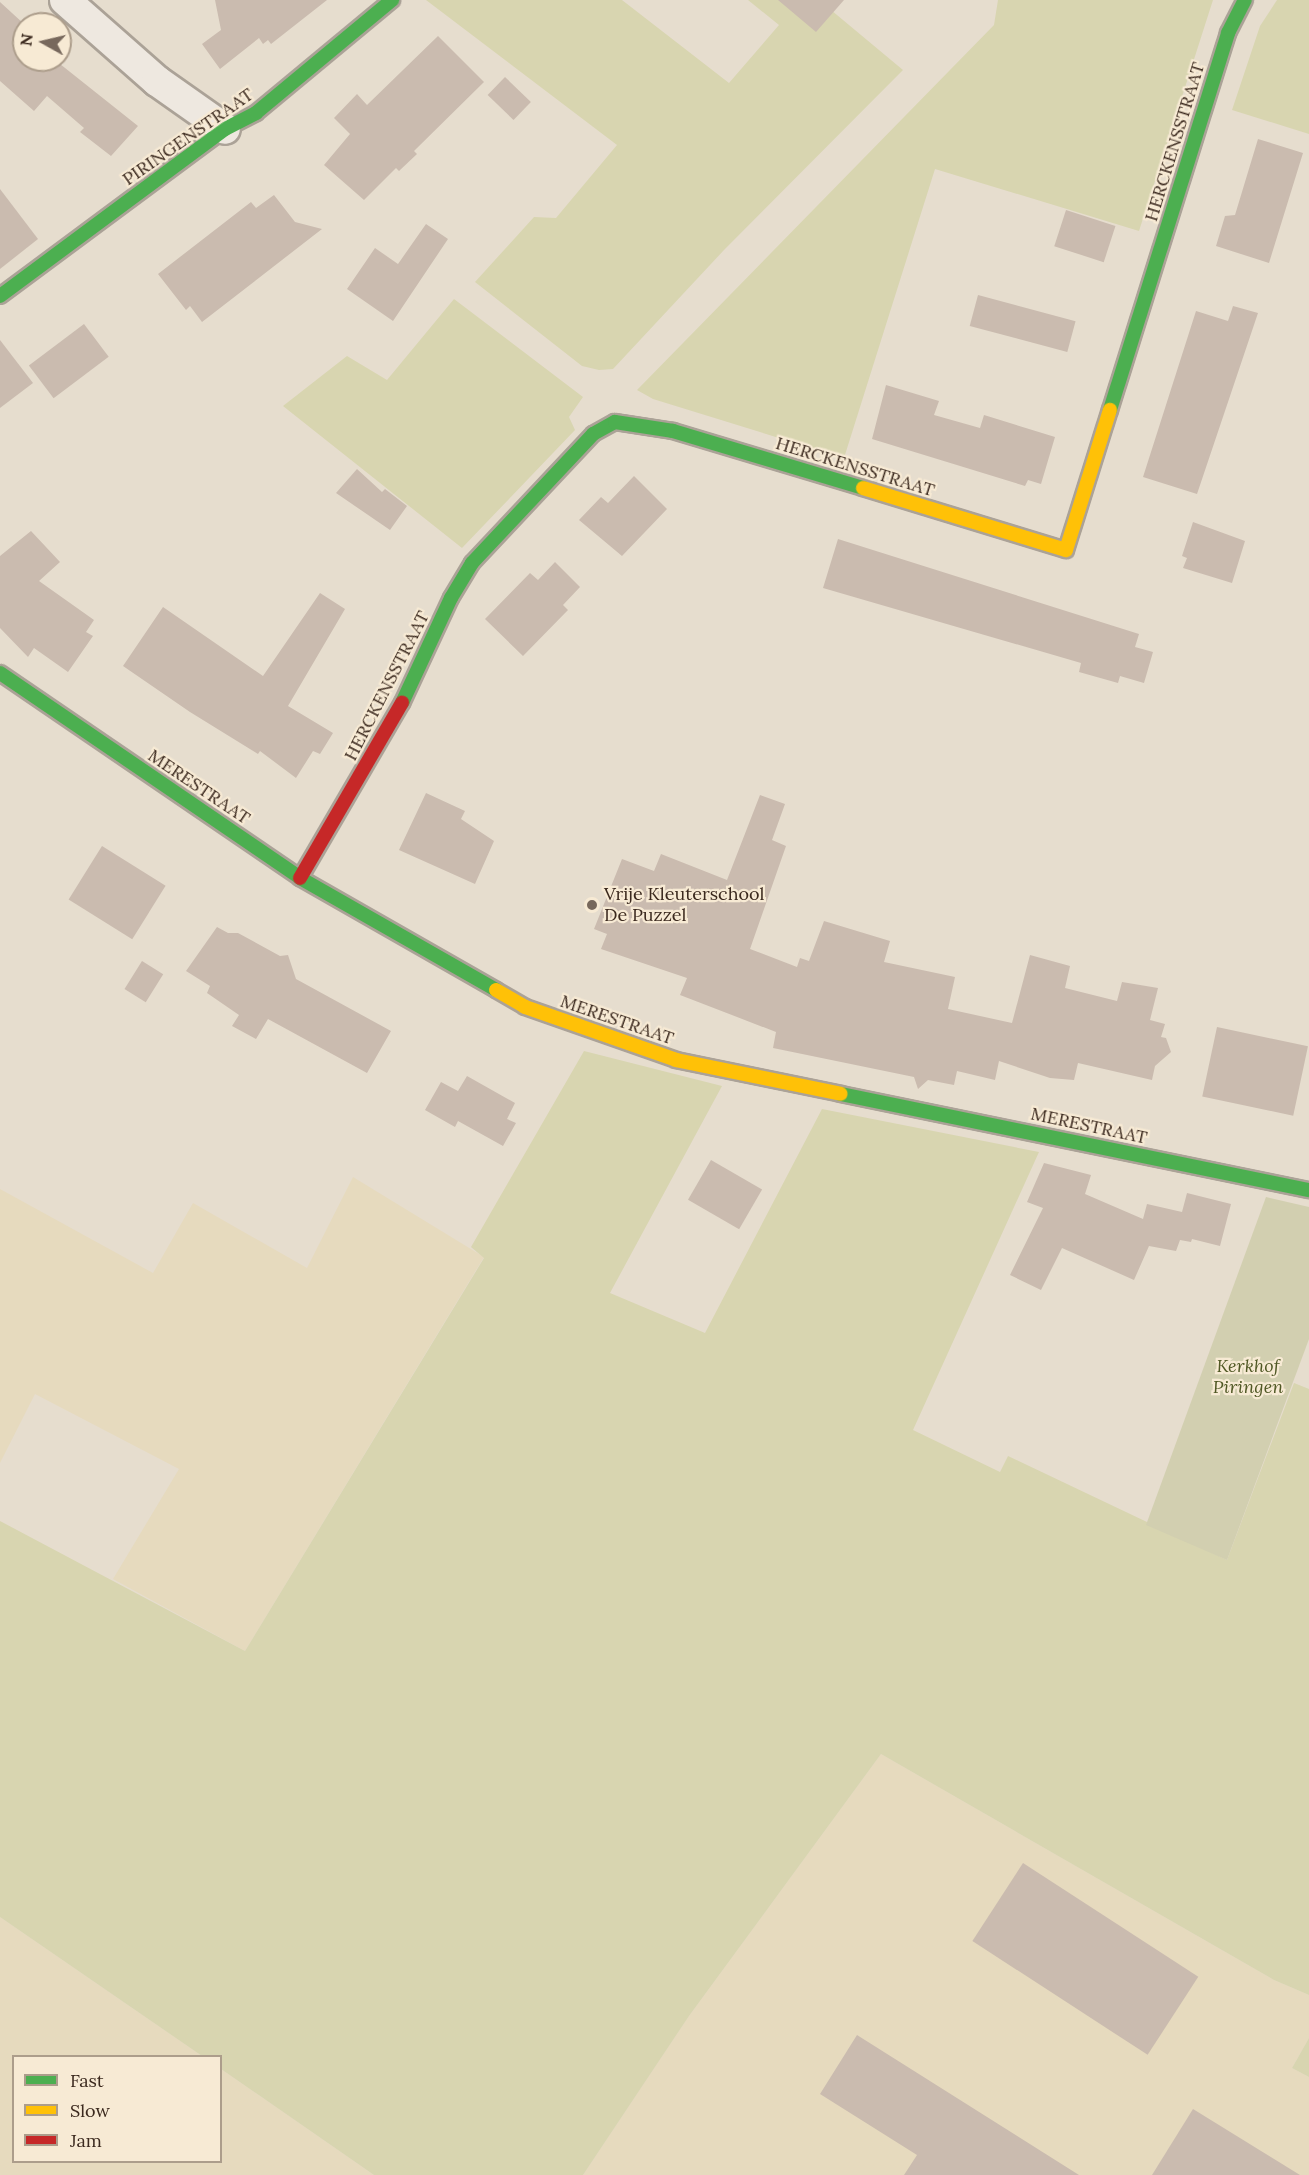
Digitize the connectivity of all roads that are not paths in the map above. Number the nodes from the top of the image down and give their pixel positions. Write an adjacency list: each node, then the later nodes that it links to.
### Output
1 (65, 0): 4 (street)
2 (392, 0): 4 (street, PIRINGENSTRAAT)
3 (1245, 0): 7 (street, HERCKENSSTRAAT)
4 (225, 129): 5 (street, PIRINGENSTRAAT)
5 (0, 296)
6 (0, 673): 7 (street, MERESTRAAT)
7 (300, 878): 8 (street, MERESTRAAT)
8 (1309, 1190)

